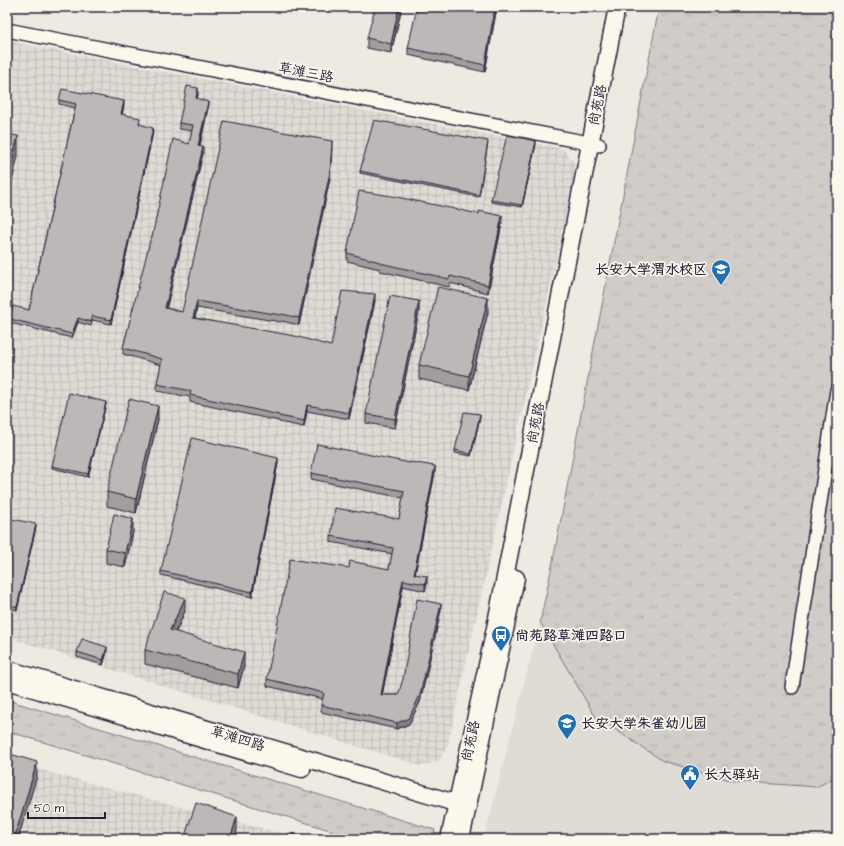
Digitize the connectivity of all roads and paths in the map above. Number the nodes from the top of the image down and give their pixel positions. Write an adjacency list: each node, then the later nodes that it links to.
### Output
1 (617, 7): 4 (main road, 尚苑路)
2 (627, 7): 4 (main road, 尚苑路)
3 (7, 30): 4 (street, 草滩三路)
4 (594, 144): 9 (main road, 尚苑路)
5 (837, 390): 8 (street)
6 (7, 669): 9 (main road, 草滩四路)
7 (7, 681): 9 (main road, 草滩四路)
8 (792, 687)
9 (462, 811): 10 (main road, 尚苑路); 11 (main road, 尚苑路)
10 (449, 839)
11 (461, 839)

